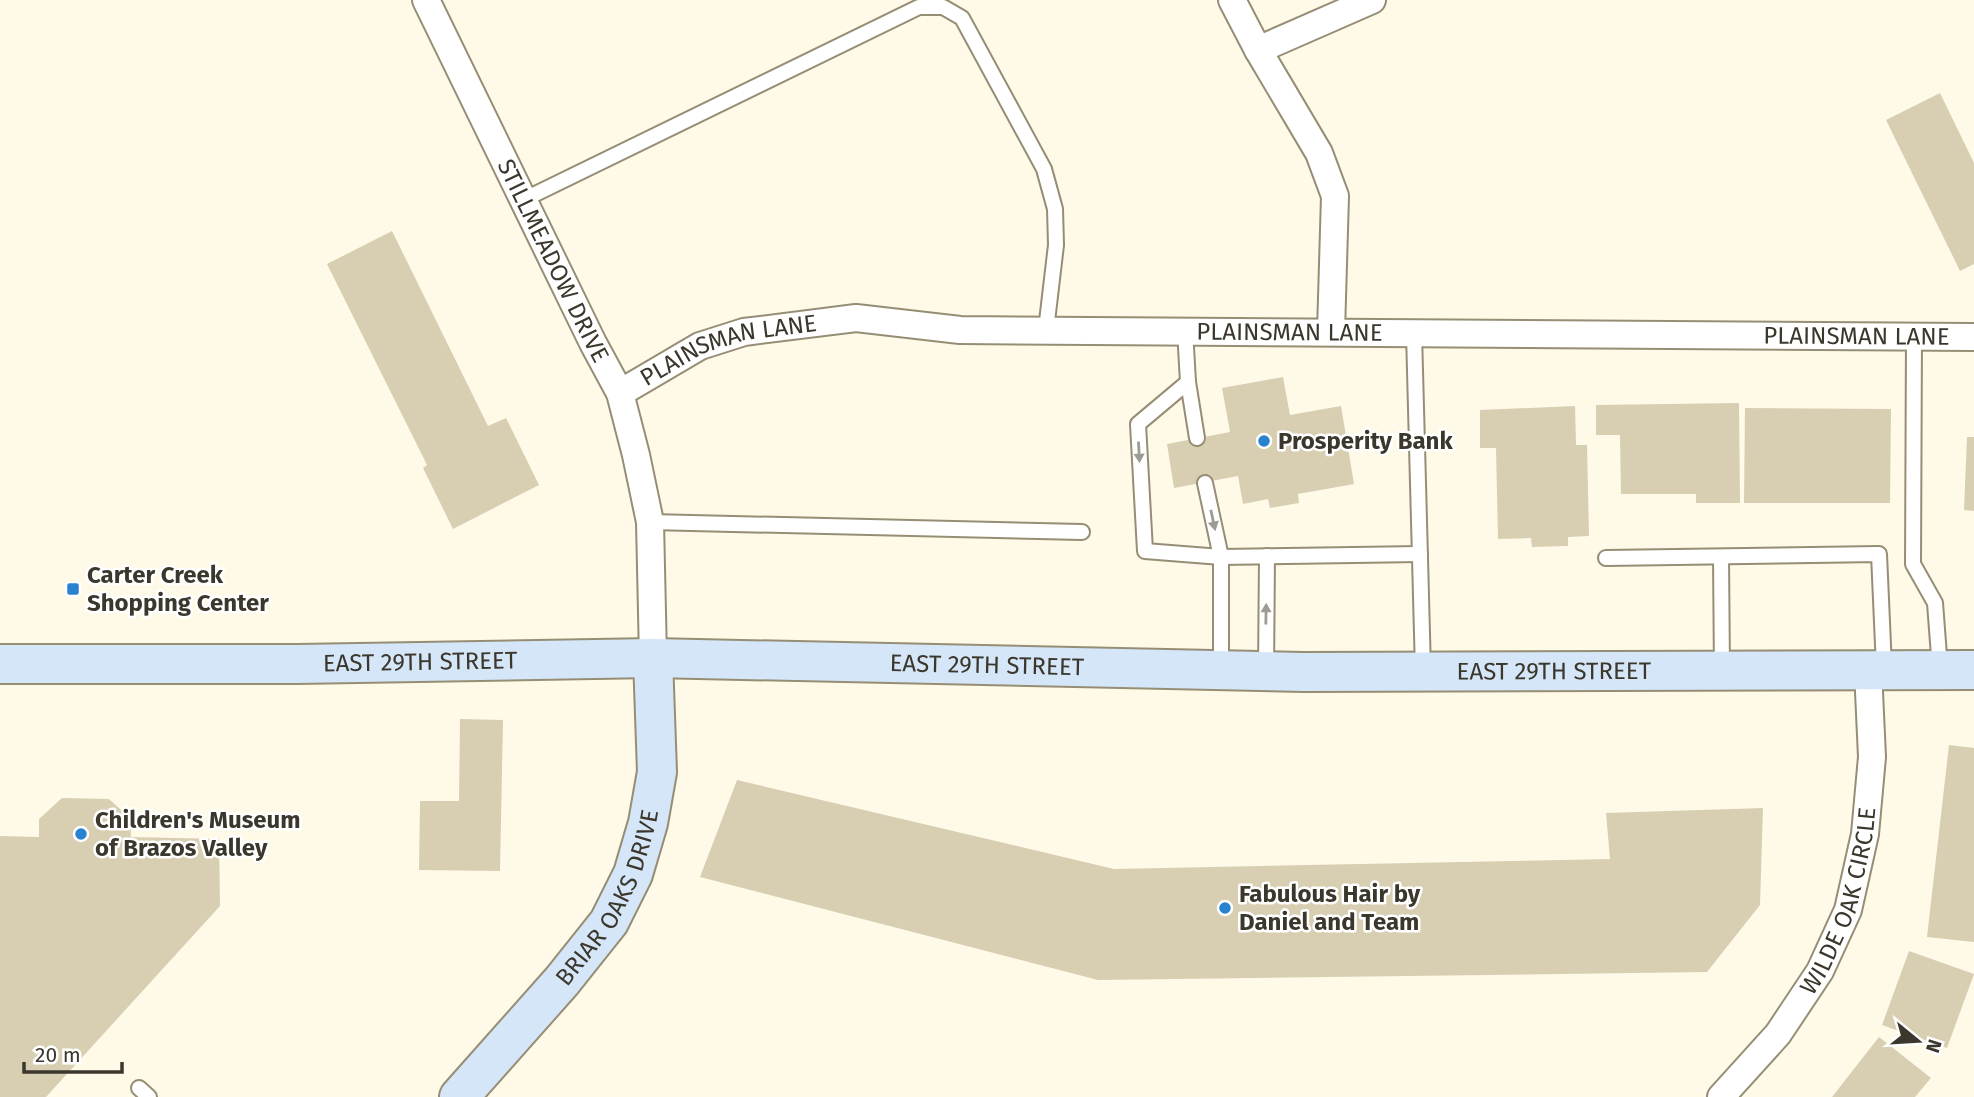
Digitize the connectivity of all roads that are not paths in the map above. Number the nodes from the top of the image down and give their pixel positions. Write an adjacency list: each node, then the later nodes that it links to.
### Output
1 (426, 0): 5 (street, STILLMEADOW DRIVE)
2 (1232, 0): 4 (street)
3 (1372, 0): 4 (street)
4 (1258, 50): 8 (street)
5 (523, 200): 6 (lane); 13 (street, STILLMEADOW DRIVE)
6 (1046, 330): 7 (street, PLAINSMAN LANE); 13 (street, PLAINSMAN LANE)
7 (1185, 330): 8 (street, PLAINSMAN LANE); 12 (lane)
8 (1331, 332): 9 (street, PLAINSMAN LANE)
9 (1414, 333): 10 (street, PLAINSMAN LANE); 18 (lane)
10 (1913, 337): 11 (street, PLAINSMAN LANE); 26 (lane)
11 (1974, 337)
12 (1188, 382): 14 (lane); 20 (lane, one-way to 20)
13 (620, 393): 16 (street, STILLMEADOW DRIVE)
14 (1197, 438)
15 (1205, 482): 20 (lane, one-way to 20)
16 (650, 522): 17 (lane); 23 (street, STILLMEADOW DRIVE)
17 (1082, 532)
18 (1420, 554): 19 (lane); 30 (lane)
19 (1267, 556): 20 (lane); 28 (lane, one-way to 19)
20 (1221, 557): 27 (lane)
21 (1721, 557): 22 (lane); 25 (lane); 29 (lane)
22 (1606, 558)
23 (653, 658): 24 (main road, EAST 29TH STREET); 27 (main road, EAST 29TH STREET); 31 (main road, BRIAR OAKS DRIVE)
24 (0, 664)
25 (1876, 670): 26 (main road, EAST 29TH STREET); 29 (main road, EAST 29TH STREET); 32 (street, WILDE OAK CIRCLE)
26 (1957, 670)
27 (1221, 671): 28 (main road, EAST 29TH STREET)
28 (1266, 671): 30 (main road, EAST 29TH STREET)
29 (1722, 671): 30 (main road, EAST 29TH STREET)
30 (1423, 672)
31 (459, 1097)
32 (1721, 1097)

